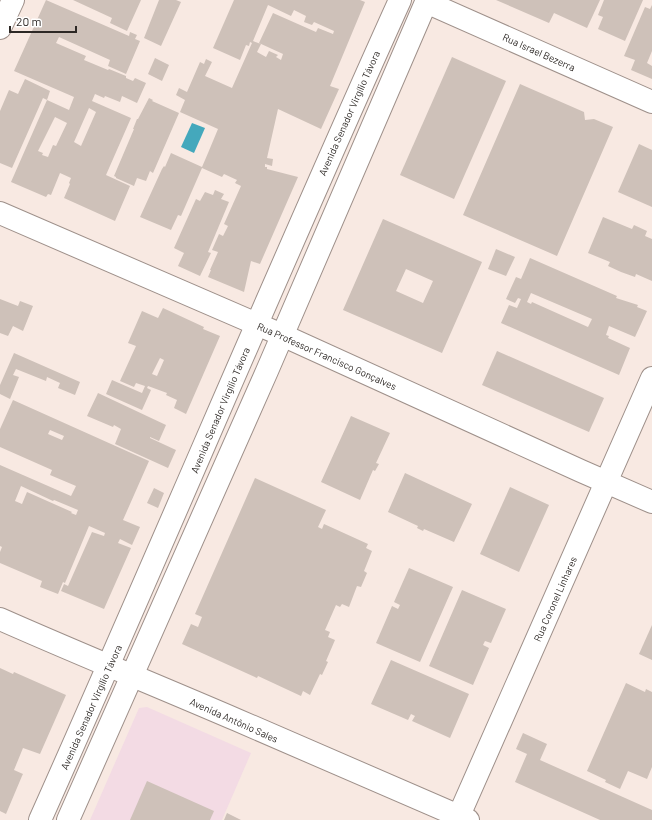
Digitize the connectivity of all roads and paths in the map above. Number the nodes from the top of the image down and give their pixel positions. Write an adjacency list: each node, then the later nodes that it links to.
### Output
1 (13, 0): 4 (main road)
2 (400, 0): 7 (main road, Avenida Senador Virgílio Távora)
3 (427, 1): 5 (main road, Rua Israel Bezerra); 8 (main road)
4 (0, 28)
5 (652, 102)
6 (0, 212): 7 (main road, Rua Professor Francisco Gonçalves)
7 (257, 324): 8 (main road, Rua Professor Francisco Gonçalves); 13 (main road, Avenida Senador Virgílio Távora)
8 (282, 335): 10 (main road, Rua Professor Francisco Gonçalves); 14 (main road)
9 (652, 378): 10 (main road, Rua Coronel Linhares)
10 (606, 482): 11 (main road, Rua Professor Francisco Gonçalves); 15 (main road, Rua Coronel Linhares)
11 (652, 502)
12 (0, 620): 13 (main road, Avenida Antônio Sales)
13 (108, 667): 14 (main road, Avenida Antônio Sales); 16 (main road, Avenida Senador Virgílio Távora)
14 (132, 676): 15 (main road, Avenida Antônio Sales); 17 (main road)
15 (462, 819)
16 (40, 820)
17 (68, 820)

